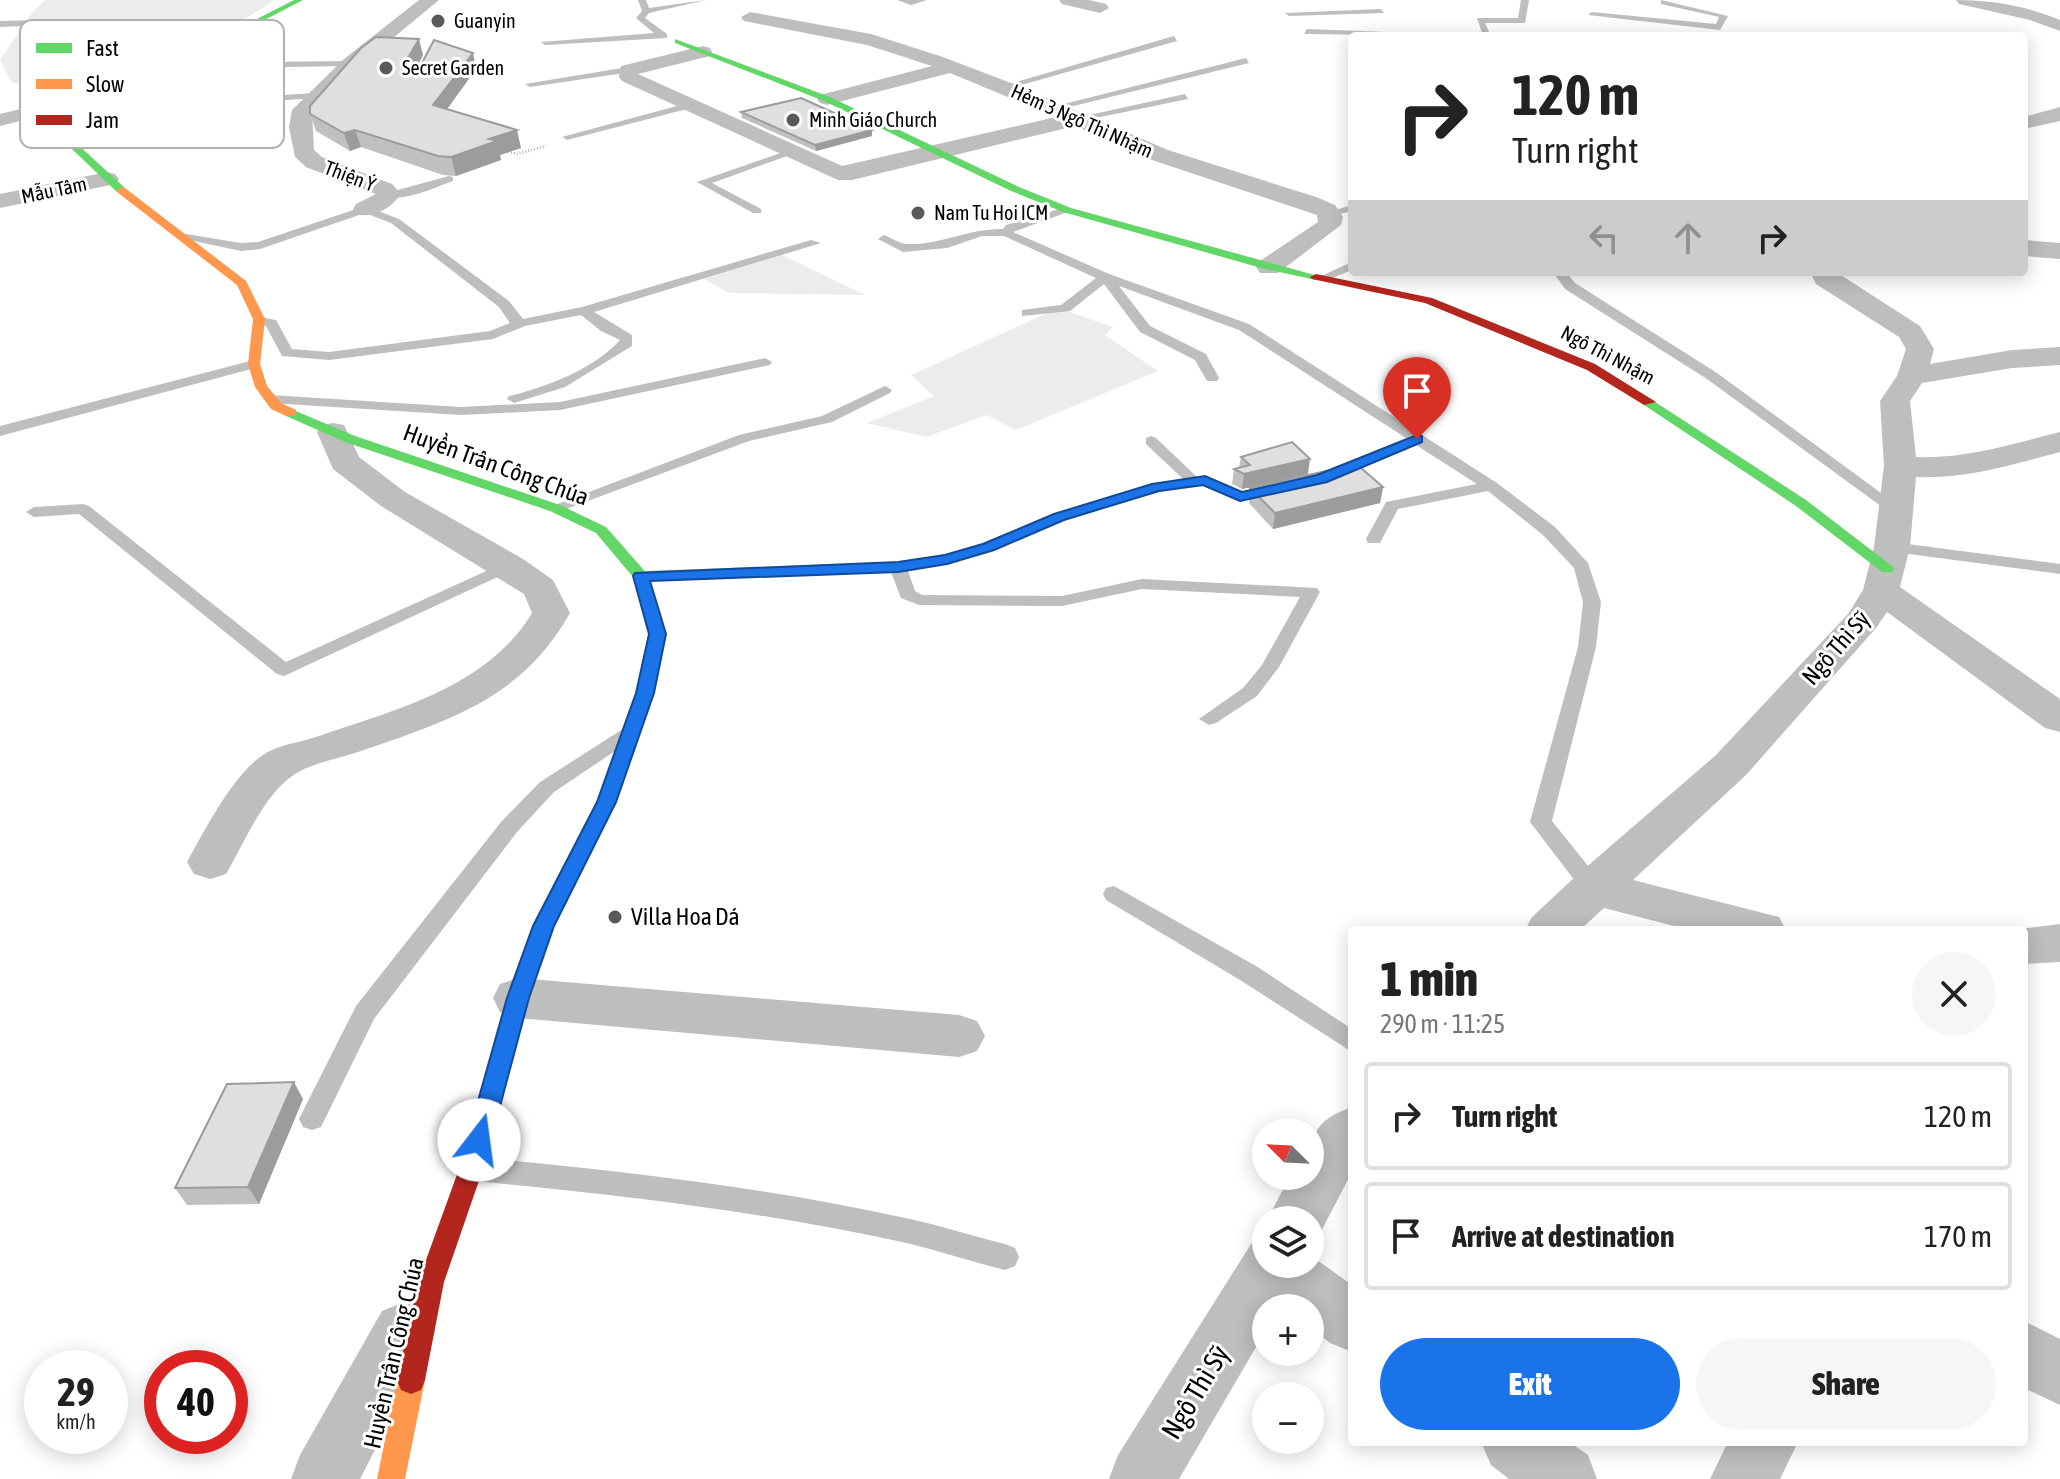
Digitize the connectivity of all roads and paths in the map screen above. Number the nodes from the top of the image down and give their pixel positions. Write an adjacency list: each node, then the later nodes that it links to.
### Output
1 (299, 0): 18 (street)
2 (430, 0): 34 (street, Thiện Ý)
3 (642, 0): 14 (lane)
4 (702, 0): 14 (lane)
5 (776, 0): 36 (street, Hẻm 3 Ngô Thì Nhậm)
6 (901, 0): 7 (lane)
7 (923, 0)
8 (1068, 0): 13 (street)
9 (1373, 0): 15 (lane)
10 (1525, 0): 24 (lane)
11 (1965, 0): 21 (street)
12 (1664, 2): 25 (lane)
13 (1100, 8)
14 (646, 11): 27 (lane)
15 (1381, 11): 16 (lane); 23 (lane)
16 (1289, 13)
17 (1592, 15): 25 (lane)
18 (265, 20)
19 (20, 23): 20 (lane)
20 (0, 24)
21 (2060, 26)
22 (1307, 32): 26 (lane)
23 (1385, 32)
24 (1485, 32)
25 (1719, 32)
26 (1348, 34)
27 (670, 38): 30 (lane); 31 (street)
28 (1174, 39): 39 (lane)
29 (1297, 40): 32 (lane)
30 (545, 42)
31 (708, 42): 37 (street); 43 (street, Ngô Thì Nhậm)
32 (1348, 45)
33 (1246, 61): 45 (lane)
34 (351, 63): 35 (lane); 40 (street, Thiện Ý)
35 (284, 64)
36 (952, 67): 39 (street, Hẻm 3 Ngô Thì Nhậm); 43 (street)
37 (628, 70): 38 (lane); 44 (street)
38 (530, 84)
39 (1004, 87): 45 (street, Hẻm 3 Ngô Thì Nhậm)
40 (314, 96): 42 (lane); 57 (street, Thiện Ý)
41 (1185, 97): 48 (lane)
42 (284, 98)
43 (827, 99): 54 (street, Ngô Thì Nhậm)
44 (688, 106): 51 (lane); 53 (street)
45 (1053, 108): 48 (street, Hẻm 3 Ngô Thì Nhậm)
46 (2060, 113): 50 (street)
47 (20, 115): 49 (street)
48 (1076, 119): 54 (street); 63 (street, Hẻm 3 Ngô Thì Nhậm)
49 (0, 120)
50 (2028, 122)
51 (567, 137)
52 (75, 148): 55 (street)
53 (793, 152): 54 (street); 62 (lane)
54 (941, 153): 61 (street, Ngô Thì Nhậm)
55 (107, 179): 58 (street, Mẫu Tâm); 65 (street)
56 (449, 179): 57 (lane)
57 (389, 194): 59 (street, Thiện Ý)
58 (0, 201)
59 (365, 209): 65 (lane); 79 (lane)
60 (1348, 209): 63 (lane)
61 (1067, 210): 64 (lane); 70 (street, Ngô Thì Nhậm)
62 (757, 211)
63 (1328, 214): 70 (street)
64 (1006, 233): 66 (lane); 74 (lane)
65 (186, 238): 78 (street)
66 (884, 239)
67 (815, 243): 76 (lane)
68 (2028, 248): 69 (street)
69 (2060, 251)
70 (1269, 267): 75 (street, Ngô Thì Nhậm)
71 (1348, 268): 75 (lane)
72 (1562, 276): 99 (lane)
73 (1824, 276): 83 (street, Ngô Thì Sỹ)
74 (1105, 277): 77 (lane); 84 (lane); 90 (lane)
75 (1325, 277): 104 (street, Ngô Thì Nhậm)
76 (584, 311): 79 (lane); 87 (lane)
77 (1027, 313)
78 (259, 319): 79 (lane); 82 (street)
79 (521, 323)
80 (2060, 356): 83 (street)
81 (765, 362): 87 (lane)
82 (254, 364): 86 (street); 88 (lane)
83 (1912, 376): 93 (street, Ngô Thì Sỹ)
84 (1212, 378)
85 (885, 390): 98 (lane)
86 (270, 399): 87 (lane); 89 (street, Huyền Trân Công Chúa)
87 (431, 409)
88 (0, 431)
89 (333, 432): 98 (street, Huyền Trân Công Chúa); 102 (street)
90 (1417, 439): 94 (lane); 97 (lane)
91 (1151, 441): 95 (lane)
92 (2060, 442): 93 (street)
93 (1900, 466): 99 (street, Ngô Thì Sỹ)
94 (1322, 479)
95 (1191, 480): 96 (lane); 103 (lane)
96 (1294, 485)
97 (1491, 486): 101 (lane); 111 (lane)
98 (555, 508): 106 (street, Huyền Trân Công Chúa)
99 (1895, 509): 104 (street, Ngô Thì Sỹ)
100 (34, 512): 102 (lane)
101 (1374, 539)
102 (510, 567): 110 (street)
103 (898, 567): 106 (lane); 107 (lane)
104 (1886, 569): 105 (lane); 108 (street); 111 (street, Ngô Thì Sỹ)
105 (2060, 569)
106 (641, 576): 109 (street, Huyền Trân Công Chúa)
107 (1209, 719)
108 (2060, 719)
109 (632, 729): 117 (street, Huyền Trân Công Chúa); 120 (lane)
110 (210, 862)
111 (1593, 888): 113 (street, Ngô Thì Sỹ); 114 (street)
112 (1114, 894): 119 (lane)
113 (1553, 926)
114 (1746, 926)
115 (2060, 943): 116 (street)
116 (2028, 945)
117 (518, 998): 118 (street); 122 (street, Huyền Trân Công Chúa)
118 (959, 1036)
119 (1348, 1039)
120 (312, 1119)
121 (1348, 1136): 123 (street)
122 (471, 1169): 124 (lane); 127 (street, Huyền Trân Công Chúa)
123 (1304, 1206)
124 (1005, 1257)
125 (1264, 1278): 135 (street, Ngô Thì Sỹ)
126 (1292, 1278): 128 (street)
127 (431, 1282): 133 (street); 134 (street, Huyền Trân Công Chúa)
128 (1348, 1319)
129 (2028, 1354): 130 (street)
130 (2060, 1374)
131 (1519, 1446): 136 (street)
132 (1763, 1446): 137 (street)
133 (324, 1479)
134 (391, 1479)
135 (1142, 1479)
136 (1564, 1479)
137 (1743, 1479)

